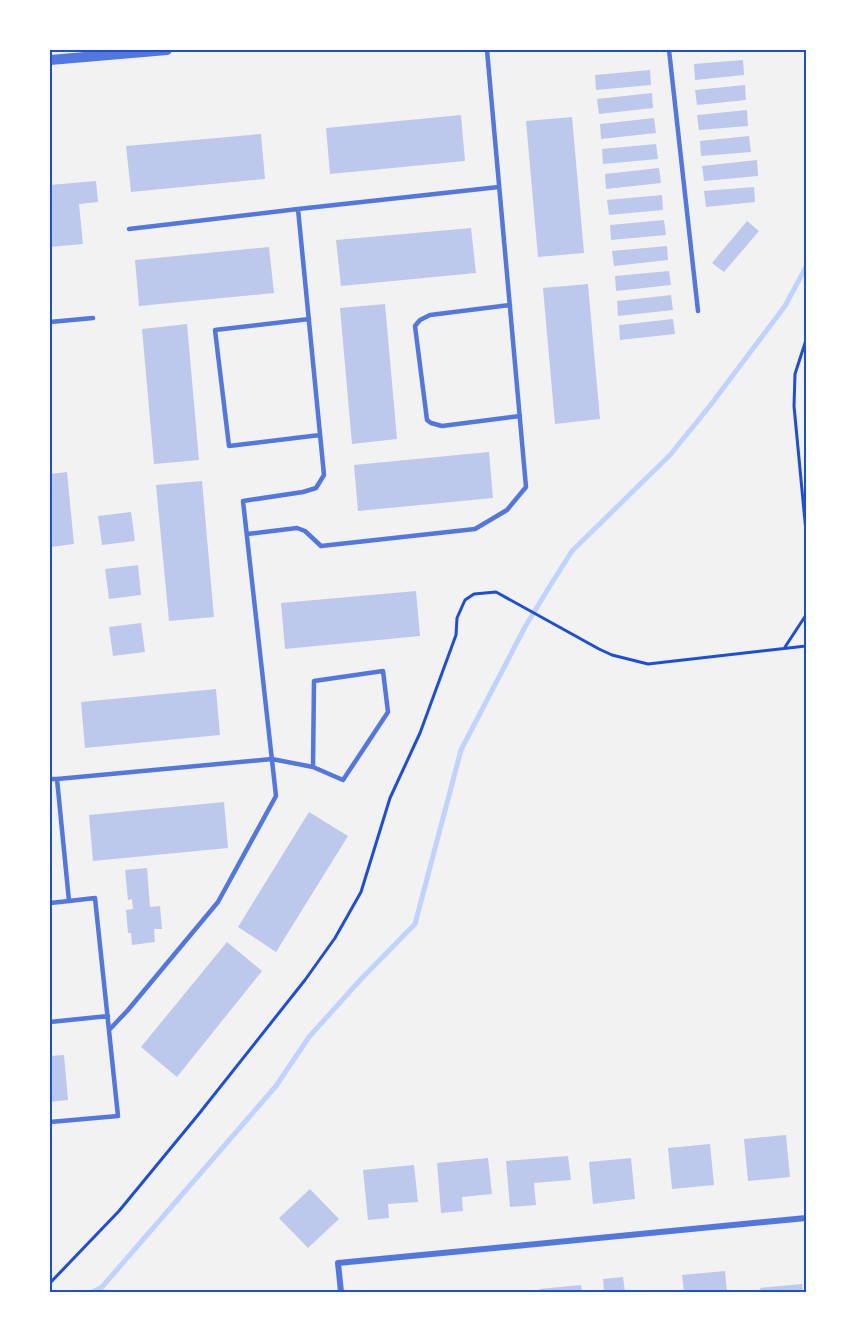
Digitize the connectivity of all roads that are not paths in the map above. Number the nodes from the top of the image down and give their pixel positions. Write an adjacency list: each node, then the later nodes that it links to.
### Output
1 (167, 50): 4 (street)
2 (487, 50): 6 (lane)
3 (669, 50): 10 (lane)
4 (144, 51): 5 (street)
5 (50, 60)
6 (499, 187): 7 (lane); 9 (lane)
7 (298, 209): 8 (lane); 12 (lane)
8 (129, 229)
9 (510, 305): 14 (lane); 14 (lane)
10 (698, 311)
11 (93, 318): 13 (lane)
12 (309, 319): 15 (lane); 15 (lane)
13 (50, 322)
14 (520, 416): 16 (lane)
15 (320, 435): 16 (lane)
16 (247, 534): 17 (lane)
17 (272, 759): 18 (lane); 19 (lane); 25 (lane)
18 (313, 767): 18 (lane)
19 (57, 778): 20 (lane); 21 (lane)
20 (50, 779)
21 (69, 901): 22 (lane); 23 (lane)
22 (50, 903)
23 (108, 1016): 24 (lane); 25 (lane)
24 (50, 1022)
25 (110, 1029): 26 (lane)
26 (50, 1122)
27 (807, 1218): 28 (street)
28 (341, 1293)

